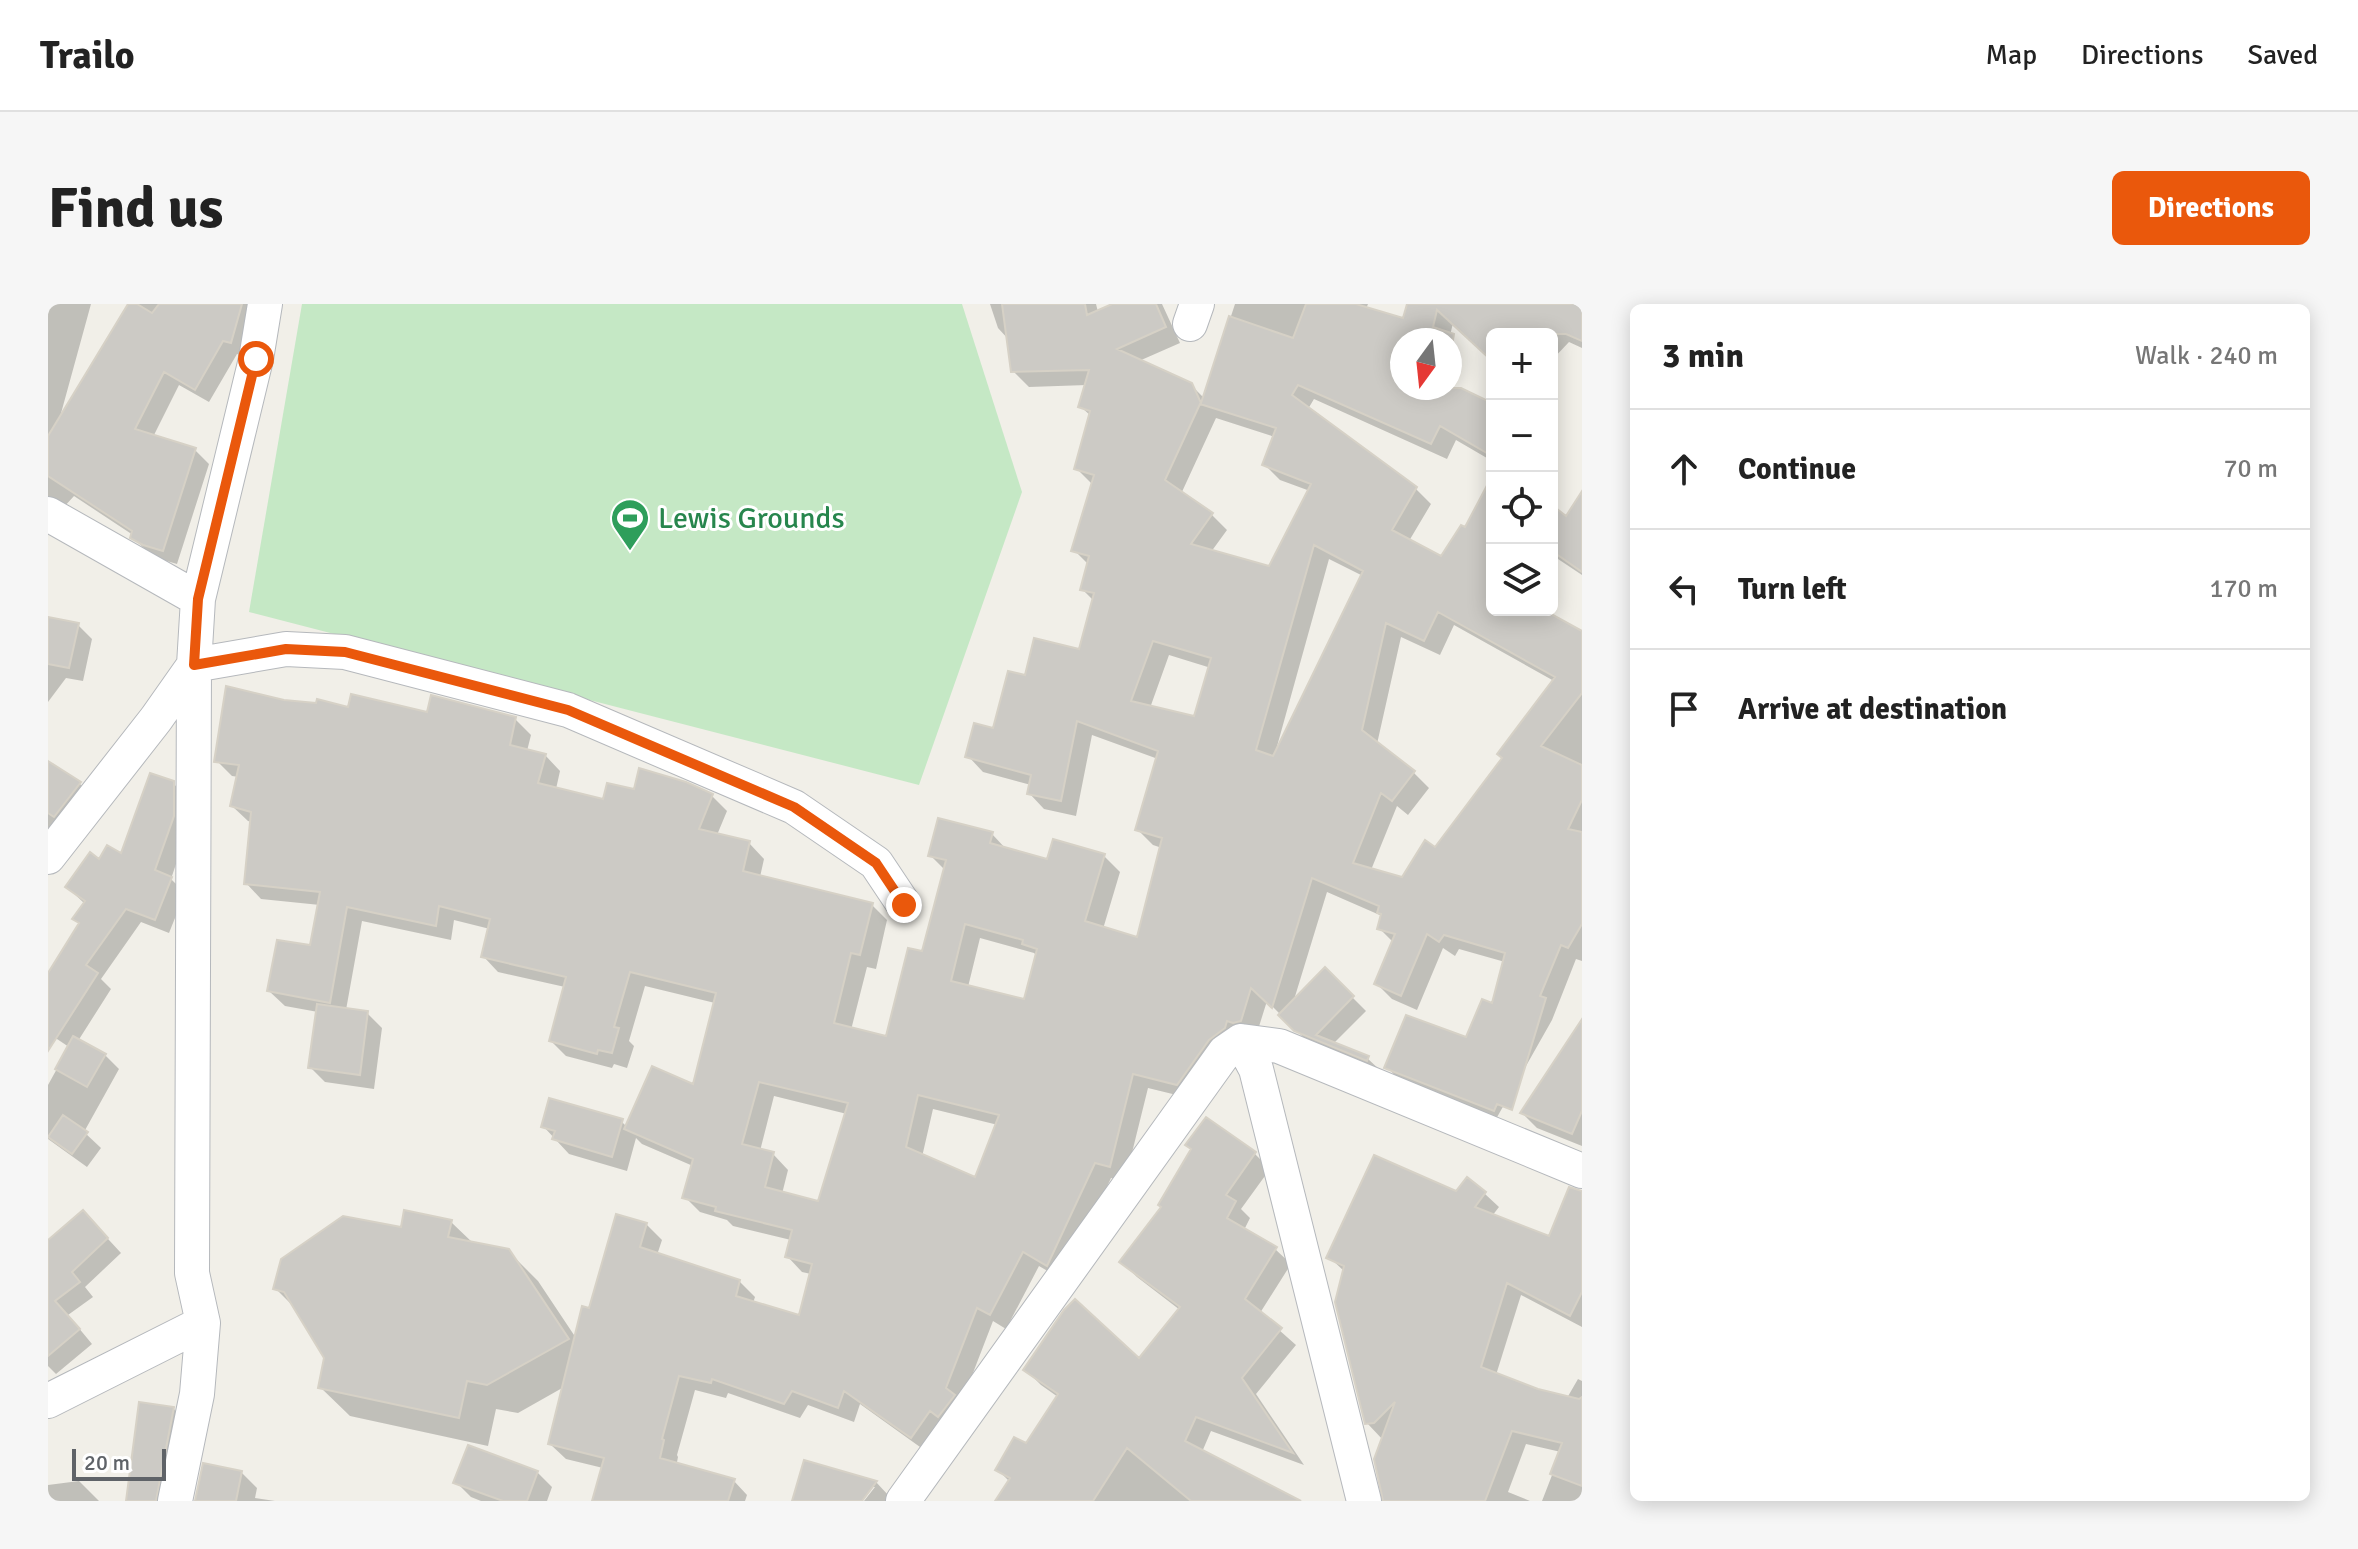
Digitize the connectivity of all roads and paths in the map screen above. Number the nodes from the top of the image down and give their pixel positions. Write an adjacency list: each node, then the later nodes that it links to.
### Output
1 (265, 304): 3 (street)
2 (48, 514): 3 (street)
3 (198, 599): 4 (street)
4 (194, 665): 5 (street); 6 (street); 9 (street)
5 (48, 857)
6 (904, 905)
7 (1241, 1041): 8 (street); 12 (street); 13 (street)
8 (1582, 1171)
9 (203, 1323): 10 (street); 11 (street)
10 (48, 1401)
11 (175, 1501)
12 (903, 1501)
13 (1364, 1501)

